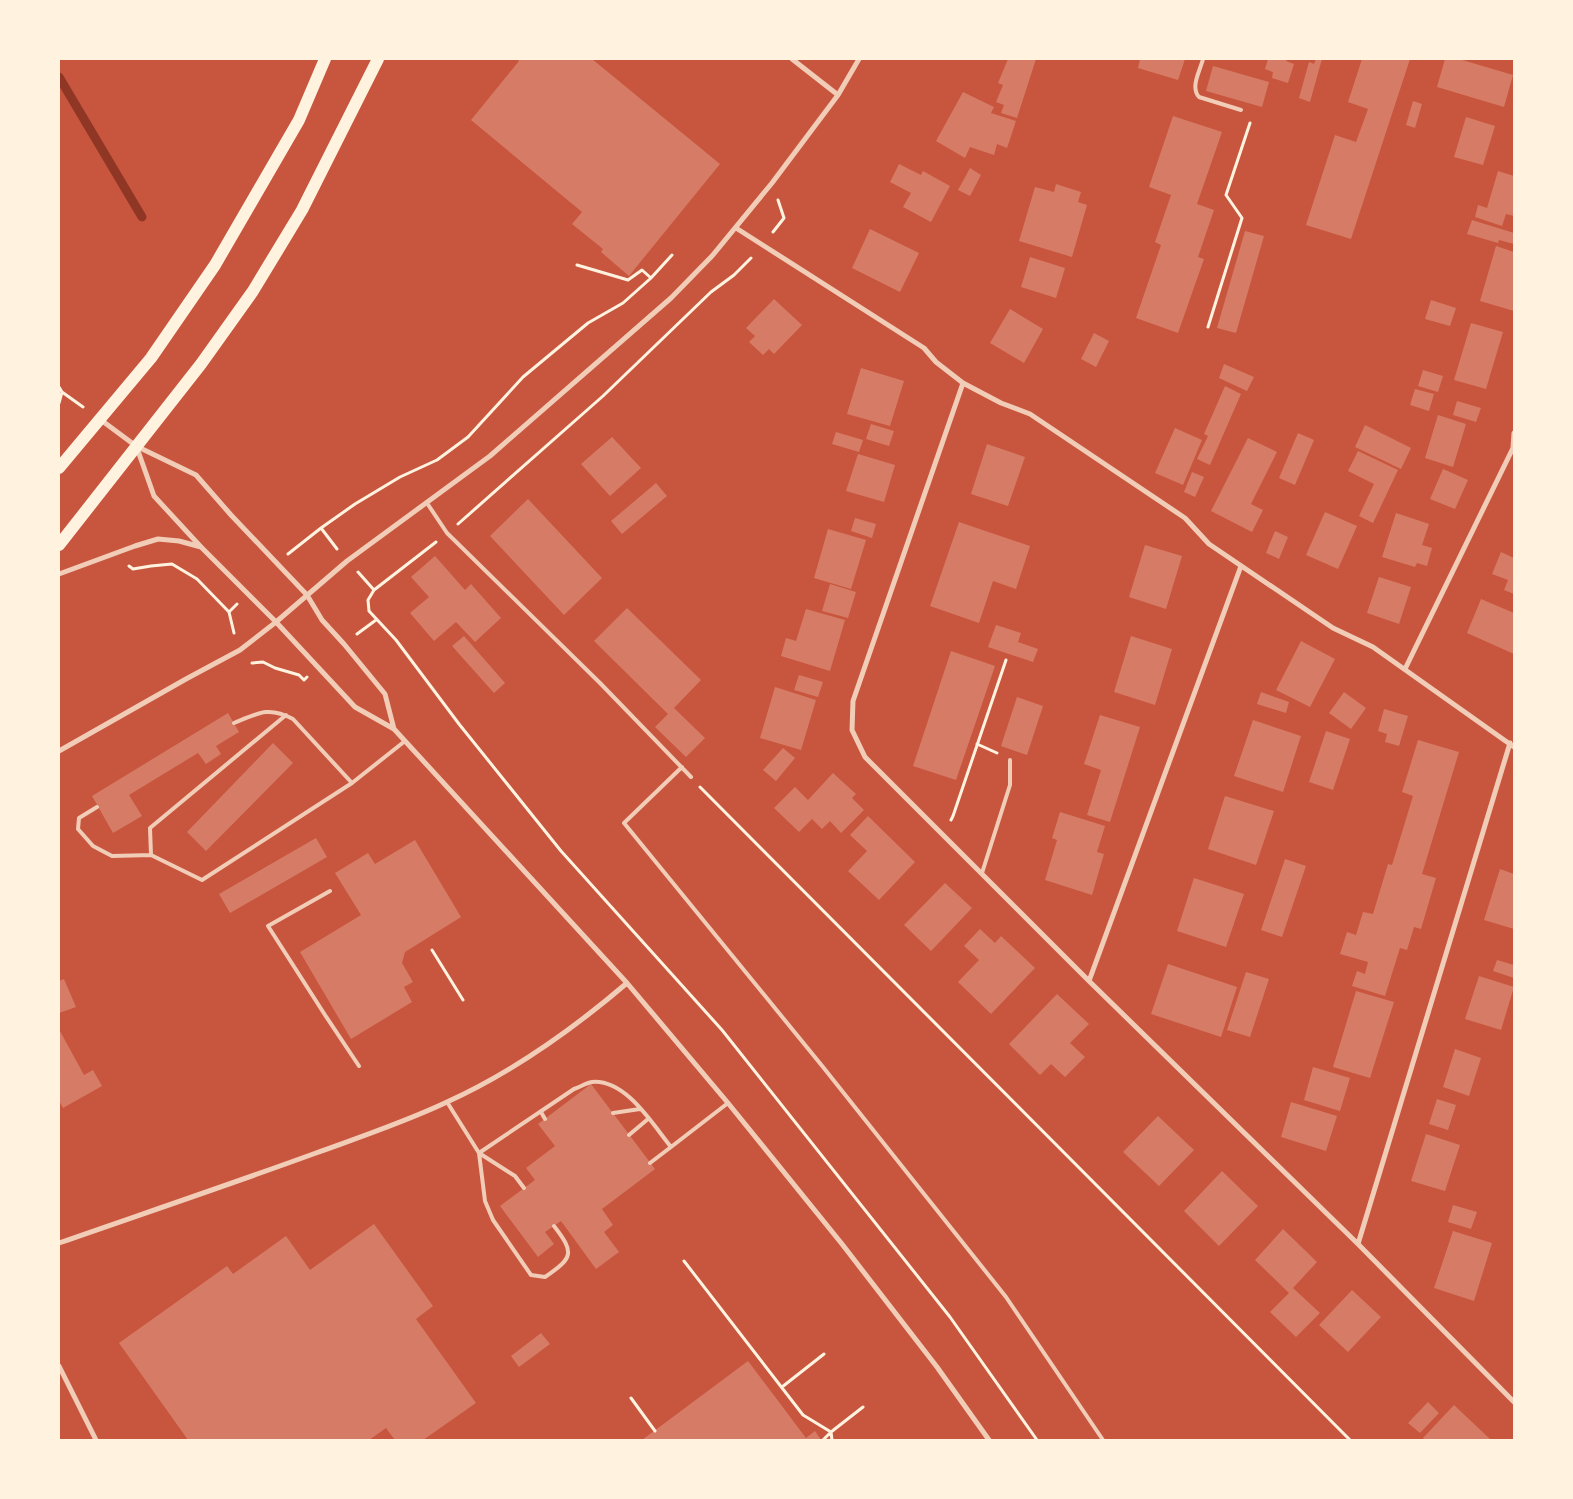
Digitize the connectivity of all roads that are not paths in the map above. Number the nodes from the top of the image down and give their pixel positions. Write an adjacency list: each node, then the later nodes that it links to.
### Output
1 (325, 59): 10 (main road)
2 (378, 59): 12 (main road)
3 (792, 59): 6 (street)
4 (859, 59): 6 (street)
5 (1203, 59): 7 (lane)
6 (838, 95): 8 (street)
7 (1241, 110)
8 (736, 228): 9 (street); 14 (street)
9 (963, 383): 17 (street); 34 (street)
10 (100, 419): 12 (street); 13 (main road)
11 (1514, 433): 21 (street)
12 (136, 446): 15 (main road); 16 (street); 19 (street)
13 (59, 468)
14 (427, 503): 19 (street); 29 (lane)
15 (59, 545)
16 (201, 547): 18 (street); 20 (street)
17 (1241, 566): 21 (street); 36 (street)
18 (59, 574)
19 (307, 595): 20 (street); 24 (street)
20 (276, 622): 24 (street); 27 (street)
21 (1405, 669): 26 (street)
22 (286, 715): 23 (lane); 31 (lane); 33 (lane)
23 (234, 723)
24 (394, 729): 25 (street)
25 (405, 741): 31 (lane); 37 (street)
26 (1512, 745): 53 (street)
27 (59, 751)
28 (1010, 760): 34 (lane)
29 (682, 766): 30 (lane); 58 (lane)
30 (691, 777)
31 (352, 783): 33 (lane)
32 (97, 807): 33 (lane)
33 (151, 855)
34 (982, 873): 36 (street)
35 (330, 891): 38 (lane)
36 (1089, 980): 53 (street)
37 (626, 983): 39 (street); 40 (street)
38 (359, 1066)
39 (448, 1102): 48 (lane); 52 (street)
40 (728, 1103): 47 (lane); 57 (street)
41 (640, 1109): 42 (lane); 43 (lane); 45 (lane)
42 (541, 1112): 44 (lane); 48 (lane)
43 (613, 1113)
44 (546, 1119)
45 (648, 1119): 46 (lane); 47 (lane)
46 (629, 1134)
47 (671, 1148): 49 (lane)
48 (479, 1153): 50 (lane); 51 (lane)
49 (650, 1163)
50 (524, 1188)
51 (554, 1226)
52 (59, 1243)
53 (1358, 1244): 55 (street)
54 (59, 1366): 56 (street)
55 (1514, 1402)
56 (96, 1440)
57 (989, 1440)
58 (1103, 1440)

